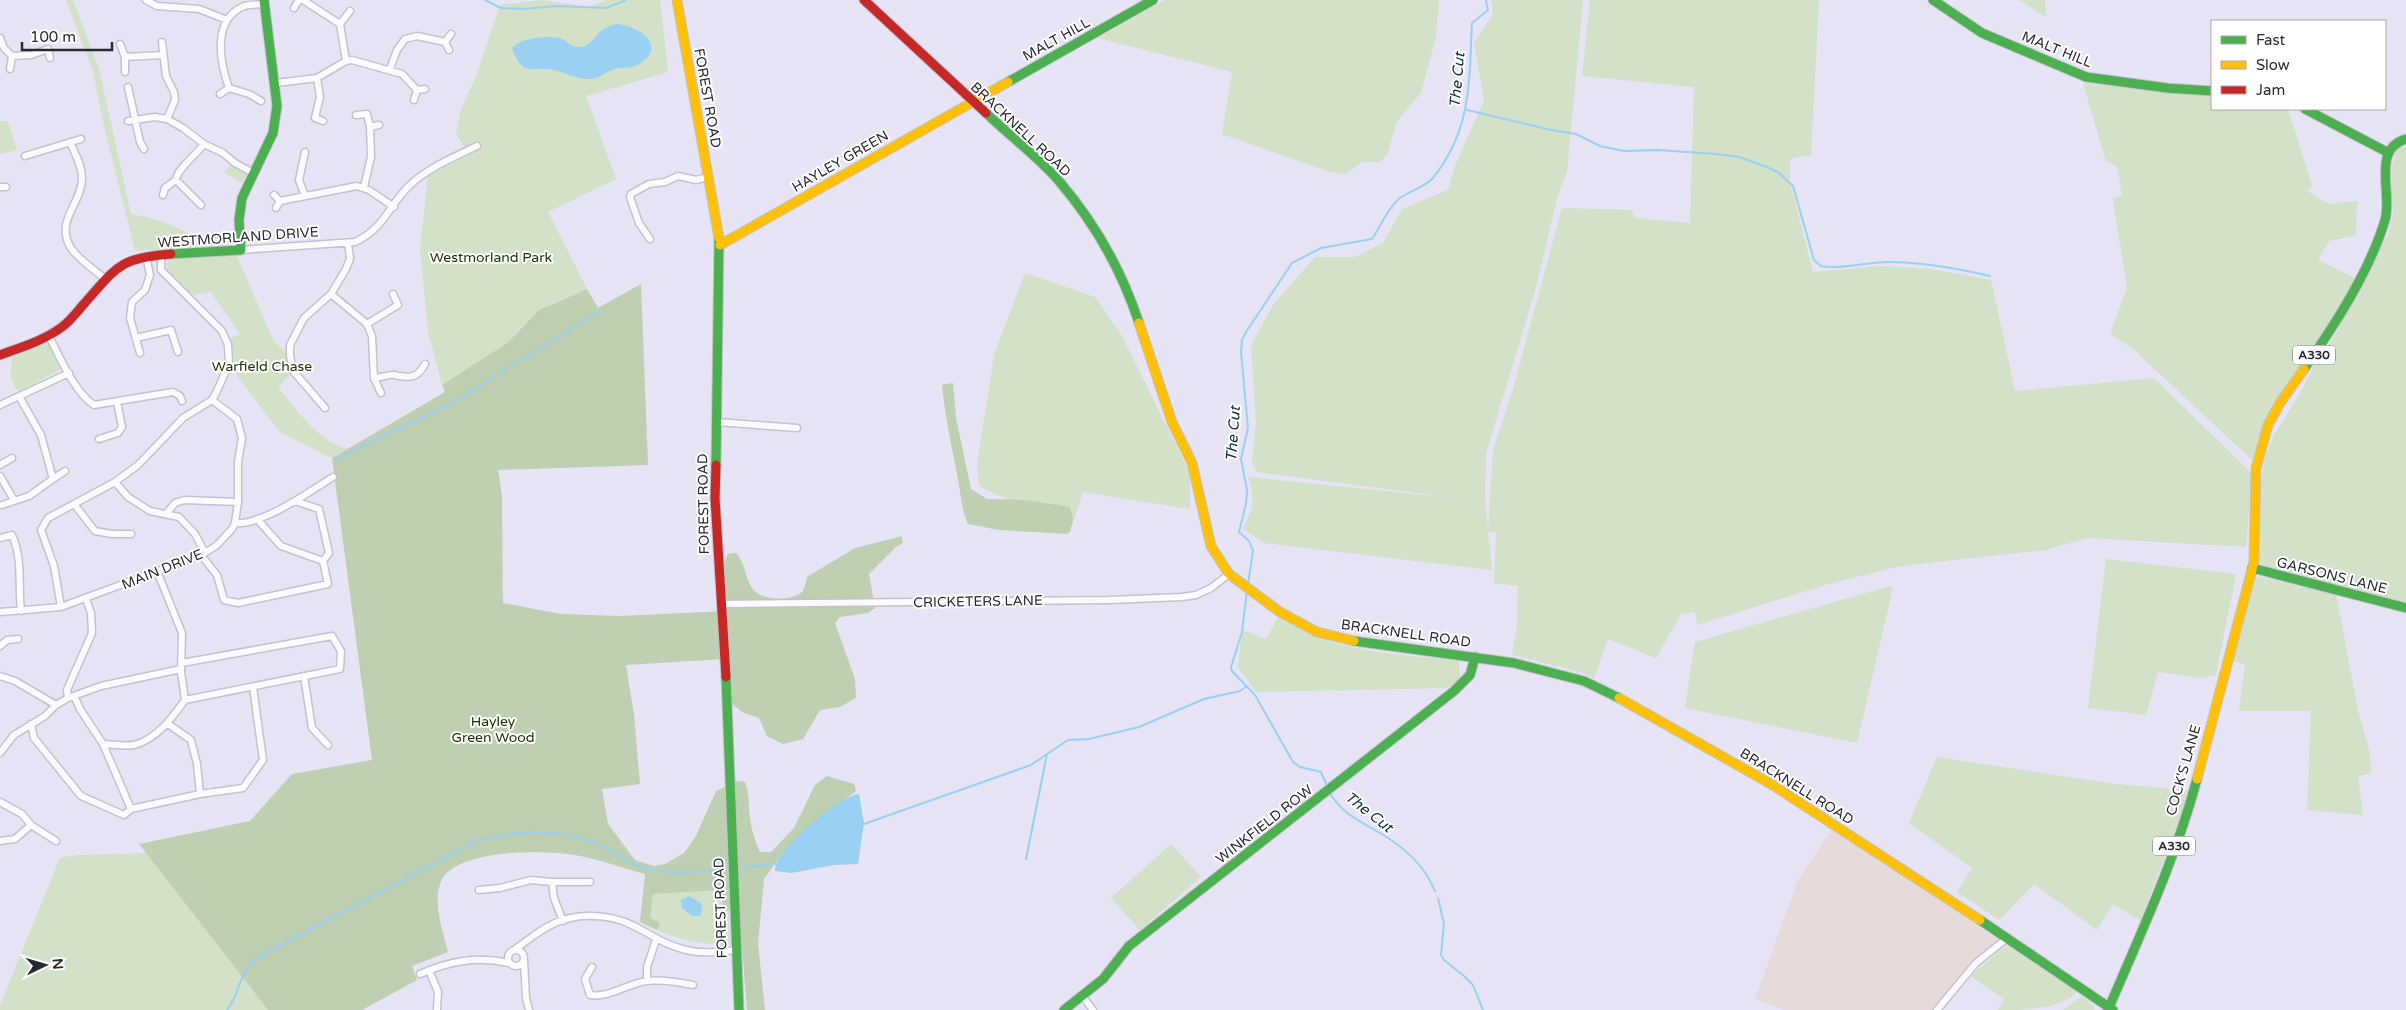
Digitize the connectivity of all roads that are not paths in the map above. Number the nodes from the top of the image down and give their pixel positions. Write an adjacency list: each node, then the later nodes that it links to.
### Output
1 (146, 0): 11 (street)
2 (299, 0): 9 (street)
3 (303, 0): 12 (street)
4 (677, 0): 56 (main road, FOREST ROAD)
5 (864, 0): 37 (main road, BRACKNELL ROAD)
6 (1153, 0): 37 (main road, MALT HILL)
7 (1933, 0): 33 (main road, MALT HILL)
8 (265, 2): 11 (street); 28 (main road)
9 (294, 8)
10 (350, 11): 12 (street)
11 (227, 20): 30 (street)
12 (340, 24): 23 (street)
13 (451, 34): 16 (street)
14 (0, 38): 20 (street)
15 (162, 42): 19 (street)
16 (445, 42): 18 (street); 25 (street)
17 (120, 44): 21 (street)
18 (449, 50)
19 (163, 55): 21 (street); 40 (street)
20 (12, 56): 22 (street); 24 (street)
21 (125, 57): 26 (street)
22 (50, 58)
23 (346, 61): 25 (street); 27 (street)
24 (10, 68)
25 (390, 69): 32 (street)
26 (125, 72)
27 (317, 78): 28 (street); 43 (street)
28 (276, 83): 55 (main road)
29 (128, 87): 41 (street)
30 (229, 88): 34 (street); 36 (street)
31 (426, 89): 32 (street)
32 (417, 90): 35 (street)
33 (2211, 91)
34 (220, 94)
35 (414, 100)
36 (261, 101)
37 (973, 102): 68 (main road, HAYLEY GREEN); 117 (main road, BRACKNELL ROAD)
38 (2307, 110): 53 (main road)
39 (356, 115): 45 (street)
40 (167, 119): 41 (street); 49 (street)
41 (136, 120): 42 (street); 51 (street)
42 (128, 121)
43 (323, 121)
44 (379, 124): 45 (street)
45 (370, 127): 58 (street)
46 (80, 139): 48 (street)
47 (2406, 139): 53 (main road)
48 (70, 142): 54 (street); 72 (street)
49 (204, 144): 55 (street); 57 (street)
50 (476, 146): 64 (street, WESTMORLAND DRIVE)
51 (144, 149)
52 (305, 152): 61 (street)
53 (2388, 152): 115 (main road, A330)
54 (25, 156)
55 (253, 173): 69 (main road)
56 (708, 177): 66 (street); 68 (main road, FOREST ROAD)
57 (176, 180): 59 (street); 63 (street)
58 (364, 187): 61 (street); 64 (street)
59 (163, 195)
60 (274, 195): 62 (street)
61 (305, 196): 62 (street)
62 (280, 201): 65 (street)
63 (201, 205)
64 (394, 207): 67 (street, WESTMORLAND DRIVE)
65 (276, 208)
66 (650, 239)
67 (348, 243): 69 (street, WESTMORLAND DRIVE); 73 (street)
68 (720, 245): 93 (main road, FOREST ROAD)
69 (241, 250): 71 (main road, WESTMORLAND DRIVE)
70 (146, 256): 71 (main road, WESTMORLAND DRIVE); 72 (main road, WESTMORLAND DRIVE); 76 (street)
71 (161, 256): 88 (street)
72 (105, 280): 78 (main road, WESTMORLAND DRIVE)
73 (331, 294): 77 (street); 92 (street)
74 (393, 294): 77 (street)
75 (124, 300): 76 (street)
76 (132, 302): 79 (street)
77 (367, 324): 85 (street)
78 (49, 336): 82 (main road, WESTMORLAND DRIVE); 84 (street)
79 (136, 338): 80 (street); 81 (street)
80 (178, 352)
81 (140, 353)
82 (0, 355)
83 (425, 364): 85 (street)
84 (69, 374): 87 (street); 90 (street)
85 (374, 378): 86 (street)
86 (382, 393)
87 (20, 398): 91 (street); 101 (street)
88 (212, 400): 102 (street); 105 (street)
89 (182, 401): 90 (street)
90 (117, 402): 95 (street)
91 (0, 405)
92 (325, 408)
93 (717, 422): 94 (street); 119 (main road, FOREST ROAD)
94 (797, 428)
95 (99, 439)
96 (12, 458): 97 (street)
97 (0, 465)
98 (65, 471): 101 (street)
99 (0, 476): 103 (street)
100 (333, 477): 104 (street)
101 (53, 480): 103 (street)
102 (115, 482): 107 (street); 108 (street)
103 (14, 500): 106 (street)
104 (295, 501): 109 (street); 114 (street)
105 (238, 502): 108 (street); 110 (street)
106 (2, 504)
107 (74, 504): 111 (street); 120 (street)
108 (166, 514): 113 (street)
109 (257, 519): 110 (street); 114 (street)
110 (235, 523): 113 (street, MAIN DRIVE)
111 (131, 534)
112 (0, 538): 122 (street)
113 (203, 554): 114 (street); 116 (street, MAIN DRIVE)
114 (323, 561)
115 (2253, 565): 121 (main road, GARSONS LANE); 165 (main road, COCK'S LANE / A330)
116 (157, 571): 118 (street, MAIN DRIVE); 127 (street)
117 (1229, 574): 119 (street, CRICKETERS LANE); 126 (main road, BRACKNELL ROAD)
118 (86, 599): 120 (street, MAIN DRIVE); 131 (street)
119 (721, 604): 153 (main road, FOREST ROAD)
120 (61, 607): 122 (street, MAIN DRIVE)
121 (2406, 608)
122 (21, 611): 123 (street, MAIN DRIVE)
123 (0, 612)
124 (18, 639): 125 (street)
125 (0, 646)
126 (1475, 657): 150 (main road, BRACKNELL ROAD); 164 (main road, WINKFIELD ROW)
127 (181, 666): 129 (street); 131 (street); 132 (street)
128 (0, 676): 133 (street)
129 (304, 676): 130 (street); 137 (street)
130 (253, 687): 132 (street); 139 (street)
131 (71, 697): 133 (street); 136 (street)
132 (185, 700): 135 (street)
133 (56, 705): 134 (street)
134 (31, 724): 138 (street); 141 (street)
135 (168, 724): 136 (street); 139 (street)
136 (103, 744): 141 (street)
137 (328, 745)
138 (0, 753)
139 (200, 794): 141 (street)
140 (0, 802): 142 (street)
141 (131, 809)
142 (31, 825): 143 (street); 144 (street)
143 (0, 841)
144 (56, 841)
145 (552, 882): 146 (street); 147 (street); 148 (street)
146 (590, 882)
147 (479, 890)
148 (562, 921): 149 (street); 151 (street)
149 (532, 938): 152 (street); 155 (street)
150 (2006, 939): 165 (main road, BRACKNELL ROAD); 171 (street)
151 (656, 940): 153 (street); 162 (street)
152 (514, 950): 154 (street); 155 (street)
153 (735, 950): 168 (main road, FOREST ROAD)
154 (508, 955): 156 (street); 157 (street)
155 (524, 958): 157 (street); 161 (street)
156 (490, 959): 157 (street); 159 (street)
157 (510, 964): 161 (street)
158 (592, 967): 162 (street)
159 (429, 970): 160 (street); 166 (street)
160 (420, 974)
161 (524, 980): 167 (street)
162 (647, 981): 163 (street)
163 (693, 985)
164 (1083, 997): 169 (main road, WINKFIELD ROW); 170 (street)
165 (2110, 1009)
166 (437, 1010)
167 (529, 1010)
168 (739, 1010)
169 (1064, 1010)
170 (1094, 1010)
171 (1937, 1010)

